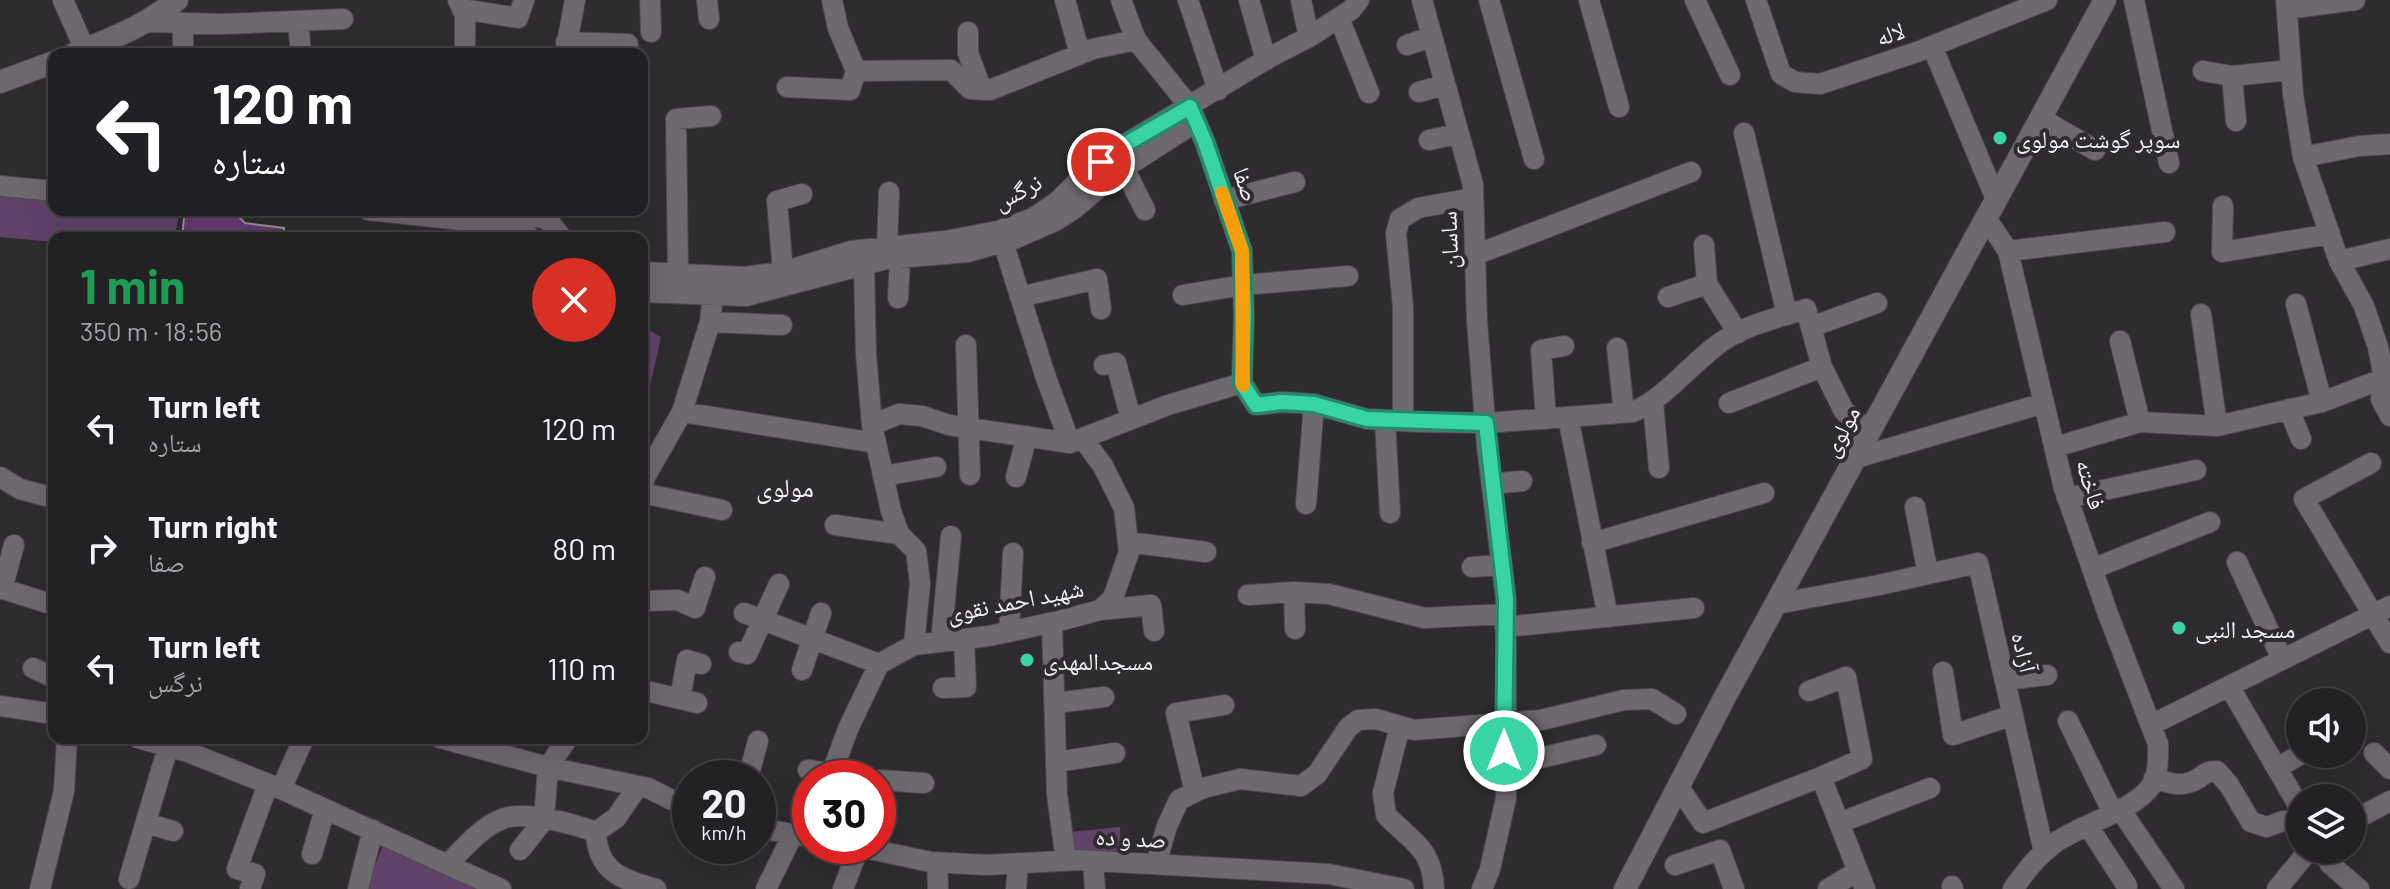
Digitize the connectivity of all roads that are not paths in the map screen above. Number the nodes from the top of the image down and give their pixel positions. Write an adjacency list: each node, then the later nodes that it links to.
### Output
1 (63, 0): 38 (street)
2 (177, 0): 27 (main road)
3 (524, 0): 21 (street)
4 (575, 0): 42 (street)
5 (650, 0): 29 (street)
6 (832, 0): 47 (street)
7 (1065, 0): 43 (street)
8 (1121, 0): 33 (street, صفا)
9 (1188, 0): 55 (street)
10 (1249, 0): 44 (street)
11 (1301, 0): 31 (street)
12 (1357, 0): 24 (street, نرگس)
13 (1422, 0): 32 (street, ساسان)
14 (1489, 0): 69 (street)
15 (1589, 0): 58 (street)
16 (1695, 0): 49 (street)
17 (1756, 0): 37 (street, لاله)
18 (2047, 0): 37 (street)
19 (2136, 0): 22 (street); 70 (street)
20 (2355, 0): 23 (street)
21 (460, 4): 41 (street)
22 (2102, 4): 61 (main road, مولوی)
23 (2287, 5): 46 (street)
24 (1339, 18): 31 (street, نرگس); 57 (street)
25 (343, 19): 26 (street)
26 (298, 21): 28 (street); 40 (street)
27 (149, 22): 28 (street); 36 (main road)
28 (183, 24): 39 (street)
29 (651, 32)
30 (968, 32): 54 (street)
31 (1309, 37): 44 (street, نرگس)
32 (1431, 37): 35 (street); 52 (street, ساسان)
33 (1136, 40): 43 (street); 59 (street, صفا)
34 (628, 44): 42 (street)
35 (1407, 45)
36 (114, 46)
37 (1932, 46): 83 (street, لاله)
38 (79, 48)
39 (183, 48)
40 (300, 48)
41 (465, 48)
42 (566, 48)
43 (1080, 54): 54 (street)
44 (1266, 60): 55 (street, نرگس)
45 (48, 64): 51 (main road)
46 (2291, 70): 50 (street); 68 (street)
47 (856, 71): 53 (street); 54 (street)
48 (2203, 71): 50 (street)
49 (1730, 75)
50 (2232, 76): 62 (street)
51 (0, 82)
52 (1444, 85): 56 (street); 64 (street, ساسان)
53 (787, 87)
54 (982, 90)
55 (1218, 90): 59 (street, نرگس)
56 (1419, 92)
57 (1369, 93)
58 (1619, 107)
59 (1193, 115): 71 (street, نرگس); 81 (street, صفا); 95 (street, نرگس)
60 (711, 116): 101 (street)
61 (2040, 118): 67 (street); 83 (main road, مولوی)
62 (2236, 121)
63 (1744, 133): 115 (street)
64 (1458, 134): 65 (street); 80 (street, ساسان)
65 (1429, 140)
66 (2390, 144): 68 (street)
67 (2095, 150)
68 (2303, 157): 90 (street)
69 (1534, 159)
70 (2169, 163)
71 (1124, 168): 84 (street); 91 (street, نرگس)
72 (1691, 172): 96 (street)
73 (0, 175): 74 (street)
74 (48, 179)
75 (1295, 182): 81 (street)
76 (0, 186): 77 (street)
77 (48, 190)
78 (889, 192): 95 (street)
79 (802, 194): 100 (street)
80 (1473, 198): 96 (street, ساسان); 139 (street)
81 (1224, 200): 104 (street, صفا)
82 (2223, 206): 90 (street)
83 (1991, 208): 94 (street, فاخته); 144 (main road, مولوی)
84 (1145, 210)
85 (424, 216): 87 (street)
86 (533, 216): 88 (street)
87 (524, 232)
88 (558, 232)
89 (2165, 232): 94 (street)
90 (2330, 234): 97 (street)
91 (1003, 242): 95 (street, نرگس); 108 (street, شهید احمد نقوی)
92 (1704, 245): 103 (street)
93 (2390, 249): 97 (street)
94 (2008, 251): 130 (street, فاخته)
95 (893, 252): 98 (street, نرگس); 100 (street, نرگس); 110 (street)
96 (1475, 255): 141 (street, ساسان)
97 (2339, 261): 125 (street)
98 (864, 265): 106 (street, نرگس); 145 (street)
99 (648, 272): 101 (street, نرگس)
100 (783, 272): 101 (street, نرگس)
101 (678, 274)
102 (1348, 276): 104 (street)
103 (1707, 284): 109 (street); 118 (street)
104 (1243, 285): 107 (street); 126 (street, صفا)
105 (648, 292): 106 (street, نرگس)
106 (713, 294): 116 (street)
107 (1183, 295)
108 (1020, 297): 113 (street); 148 (street, شهید احمد نقوی)
109 (1668, 297)
110 (898, 298)
111 (1877, 303): 115 (street)
112 (2296, 304): 127 (street)
113 (1101, 309)
114 (2201, 314): 142 (street)
115 (1801, 317): 118 (street); 124 (street)
116 (710, 322): 117 (street); 133 (street)
117 (782, 325)
118 (1738, 333): 128 (street)
119 (2120, 341): 140 (street)
120 (966, 345): 143 (street)
121 (1564, 346): 138 (street)
122 (1617, 348): 134 (street)
123 (1104, 365): 137 (street)
124 (1822, 367): 129 (street); 144 (street)
125 (2387, 377): 127 (street); 135 (street)
126 (1242, 383): 131 (street); 137 (street)
127 (2322, 402): 132 (street)
128 (1653, 403): 134 (street); 153 (street)
129 (1729, 403)
130 (2044, 403): 149 (street, فاخته); 150 (street)
131 (1314, 404): 139 (street); 166 (street)
132 (2289, 409): 142 (street); 147 (street)
133 (682, 412): 145 (street); 155 (street)
134 (1624, 412): 136 (street)
135 (2390, 416)
136 (1568, 417): 138 (street); 175 (street)
137 (1131, 419): 148 (street)
138 (1546, 419): 141 (street)
139 (1394, 421): 141 (street); 169 (street)
140 (2140, 422): 142 (street); 149 (street)
141 (1486, 423): 161 (street, ساسان)
142 (2217, 426)
143 (968, 427): 145 (street); 146 (street); 156 (street)
144 (1869, 432): 150 (main road, مولوی)
145 (874, 434): 157 (street)
146 (1027, 436): 148 (street); 159 (street)
147 (2301, 439)
148 (1076, 441): 174 (street, شهید احمد نقوی)
149 (2055, 447): 165 (street, فاخته)
150 (1856, 458): 191 (main road, مولوی)
151 (2371, 463): 194 (street)
152 (936, 467): 157 (street)
153 (1659, 468)
154 (2196, 470): 165 (street)
155 (648, 472)
156 (970, 475)
157 (883, 476): 172 (street)
158 (0, 477): 164 (street)
159 (1016, 477)
160 (1522, 481): 161 (street)
161 (1492, 484): 180 (street, ساسان)
162 (648, 492): 168 (street)
163 (1764, 493): 175 (street)
164 (48, 496)
165 (2067, 498): 182 (street, فاخته)
166 (1306, 504)
167 (1915, 507): 183 (street)
168 (722, 510)
169 (1390, 513)
170 (2210, 522): 182 (street)
171 (835, 525): 172 (street)
172 (899, 534): 208 (street)
173 (951, 536): 206 (street)
174 (1128, 542): 177 (street); 193 (street, شهید احمد نقوی)
175 (1592, 543): 197 (street)
176 (14, 545): 186 (street)
177 (1206, 552)
178 (1013, 553): 203 (street)
179 (2237, 562): 210 (street)
180 (1502, 565): 181 (street); 199 (street, ساسان)
181 (1472, 567)
182 (2092, 569): 232 (street, فاخته)
183 (1928, 574): 191 (street, آزاده); 218 (street, آزاده)
184 (705, 577): 189 (street)
185 (779, 584): 198 (street)
186 (1, 588): 190 (street)
187 (1294, 592): 188 (street); 199 (street); 201 (street)
188 (1248, 595)
189 (648, 601)
190 (48, 603)
191 (1776, 604): 258 (main road, مولوی)
192 (1694, 608): 197 (street)
193 (1100, 610): 200 (street, شهید احمد نقوی); 202 (street)
194 (2381, 611): 207 (street); 210 (street)
195 (744, 613): 198 (street)
196 (821, 613): 204 (street)
197 (1608, 617): 199 (street)
198 (763, 621): 204 (street); 209 (street)
199 (1505, 621): 231 (street, ساسان)
200 (1052, 623): 203 (street, شهید احمد نقوی); 224 (street)
201 (1295, 629)
202 (1154, 631)
203 (1009, 632): 205 (street, شهید احمد نقوی)
204 (812, 638): 212 (street); 214 (street)
205 (964, 639): 206 (street, شهید احمد نقوی); 220 (street)
206 (941, 642): 208 (street, شهید احمد نقوی)
207 (2390, 643)
208 (914, 645): 212 (street, شهید احمد نقوی)
209 (739, 652)
210 (2282, 659): 219 (street)
211 (701, 664): 221 (street)
212 (879, 664): 245 (street)
213 (33, 668): 216 (street)
214 (802, 670)
215 (1943, 672): 229 (street)
216 (48, 675)
217 (2047, 675): 218 (street)
218 (2005, 680): 229 (street, آزاده)
219 (2229, 686): 232 (street); 250 (street)
220 (943, 688)
221 (648, 691)
222 (1809, 691): 253 (street)
223 (1104, 697): 224 (street)
224 (1055, 703): 246 (street)
225 (1224, 705): 261 (street)
226 (0, 706): 227 (street)
227 (48, 713)
228 (1676, 714): 231 (street)
229 (2013, 715): 277 (street, آزاده)
230 (2068, 721): 265 (street)
231 (1504, 722): 233 (street); 248 (street, ساسان)
232 (2151, 725): 252 (street, فاخته)
233 (1400, 726): 261 (street); 306 (street)
234 (758, 741): 244 (street)
235 (67, 744): 295 (street)
236 (158, 744): 241 (street)
237 (300, 744): 259 (street)
238 (462, 744): 249 (street)
239 (564, 744): 249 (street)
240 (1596, 745): 248 (street)
241 (168, 747): 259 (street); 269 (street)
242 (1115, 753): 246 (street)
243 (2374, 753): 251 (street)
244 (753, 760)
245 (837, 760)
246 (1056, 762): 280 (street)
247 (2286, 763): 250 (street)
248 (1505, 766): 307 (street, ساسان)
249 (548, 767): 257 (street); 267 (street)
250 (2277, 768): 256 (street)
251 (2390, 769)
252 (2156, 770): 265 (street); 268 (street)
253 (1821, 777): 258 (street); 270 (street)
254 (896, 781): 255 (street)
255 (924, 783)
256 (2286, 784)
257 (638, 786): 262 (street); 274 (street)
258 (1678, 786): 308 (main road, مولوی)
259 (275, 787): 264 (street); 296 (street)
260 (1930, 788): 270 (street)
261 (1195, 792): 286 (street)
262 (672, 800)
263 (2390, 801): 266 (street)
264 (325, 809): 272 (street); 278 (street)
265 (2116, 811): 271 (street); 312 (street)
266 (2366, 814)
267 (544, 820): 274 (street); 275 (street); 284 (street)
268 (2286, 821)
269 (146, 823): 273 (street); 290 (street)
270 (1839, 823): 291 (street)
271 (2088, 826): 277 (street); 294 (street)
272 (373, 830): 284 (street); 297 (street)
273 (173, 831)
274 (596, 832): 293 (street)
275 (520, 850)
276 (792, 850): 300 (street)
277 (2044, 852): 311 (street)
278 (312, 854)
279 (896, 854): 282 (street, صد و ده)
280 (1066, 861): 281 (street, صد و ده); 283 (street, صد و ده)
281 (1093, 861): 286 (street, صد و ده); 304 (street)
282 (937, 862): 283 (street, صد و ده); 302 (street)
283 (1018, 863): 303 (street)
284 (448, 864): 292 (street)
285 (851, 864): 301 (street)
286 (1156, 864): 305 (street, صد و ده)
287 (2298, 864): 313 (street)
288 (2330, 864): 314 (street)
289 (1675, 865): 309 (street)
290 (129, 879)
291 (1862, 880): 310 (street)
292 (469, 882): 298 (street)
293 (623, 884): 299 (street)
294 (2127, 886)
295 (40, 889)
296 (250, 889)
297 (358, 889)
298 (501, 889)
299 (656, 889)
300 (766, 889)
301 (843, 889)
302 (938, 889)
303 (1016, 889)
304 (1095, 889)
305 (1404, 889)
306 (1434, 889)
307 (1482, 889)
308 (1625, 889)
309 (1734, 889)
310 (1828, 889)
311 (2013, 889)
312 (2174, 889)
313 (2277, 889)
314 (2359, 889)

